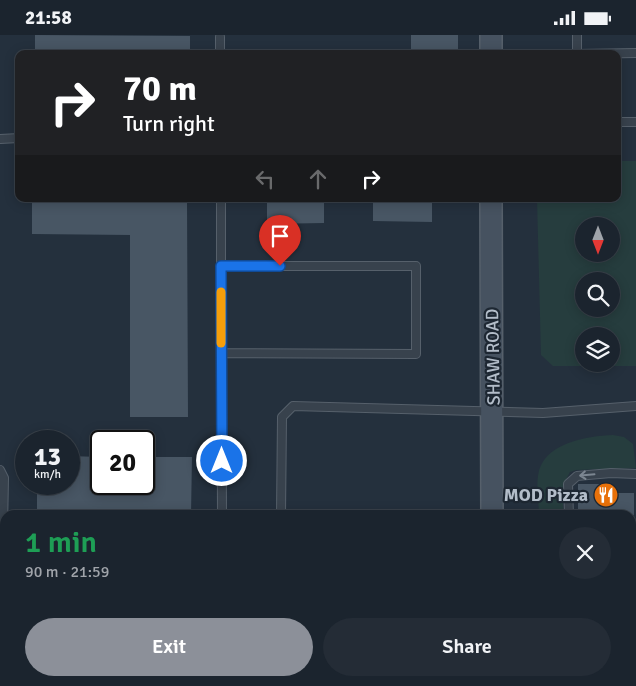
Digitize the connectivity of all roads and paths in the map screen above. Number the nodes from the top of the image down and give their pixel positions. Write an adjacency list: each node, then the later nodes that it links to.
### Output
1 (491, 35): 5 (main road)
2 (577, 35): 6 (lane)
3 (220, 37): 4 (lane)
4 (220, 50)
5 (491, 50)
6 (577, 50)
7 (621, 53): 8 (lane)
8 (636, 53)
9 (621, 122): 10 (lane)
10 (636, 122)
11 (0, 139): 12 (lane)
12 (15, 139)
13 (221, 202): 15 (lane)
14 (492, 202): 18 (main road, SHAW ROAD)
15 (221, 266): 16 (lane); 16 (lane)
16 (221, 353): 22 (lane)
17 (636, 406): 18 (lane)
18 (493, 413): 23 (lane); 24 (main road, SHAW ROAD)
19 (0, 470): 21 (lane)
20 (636, 474): 25 (lane, one-way to 25)
21 (3, 510)
22 (222, 510)
23 (282, 510)
24 (492, 510)
25 (569, 510)

